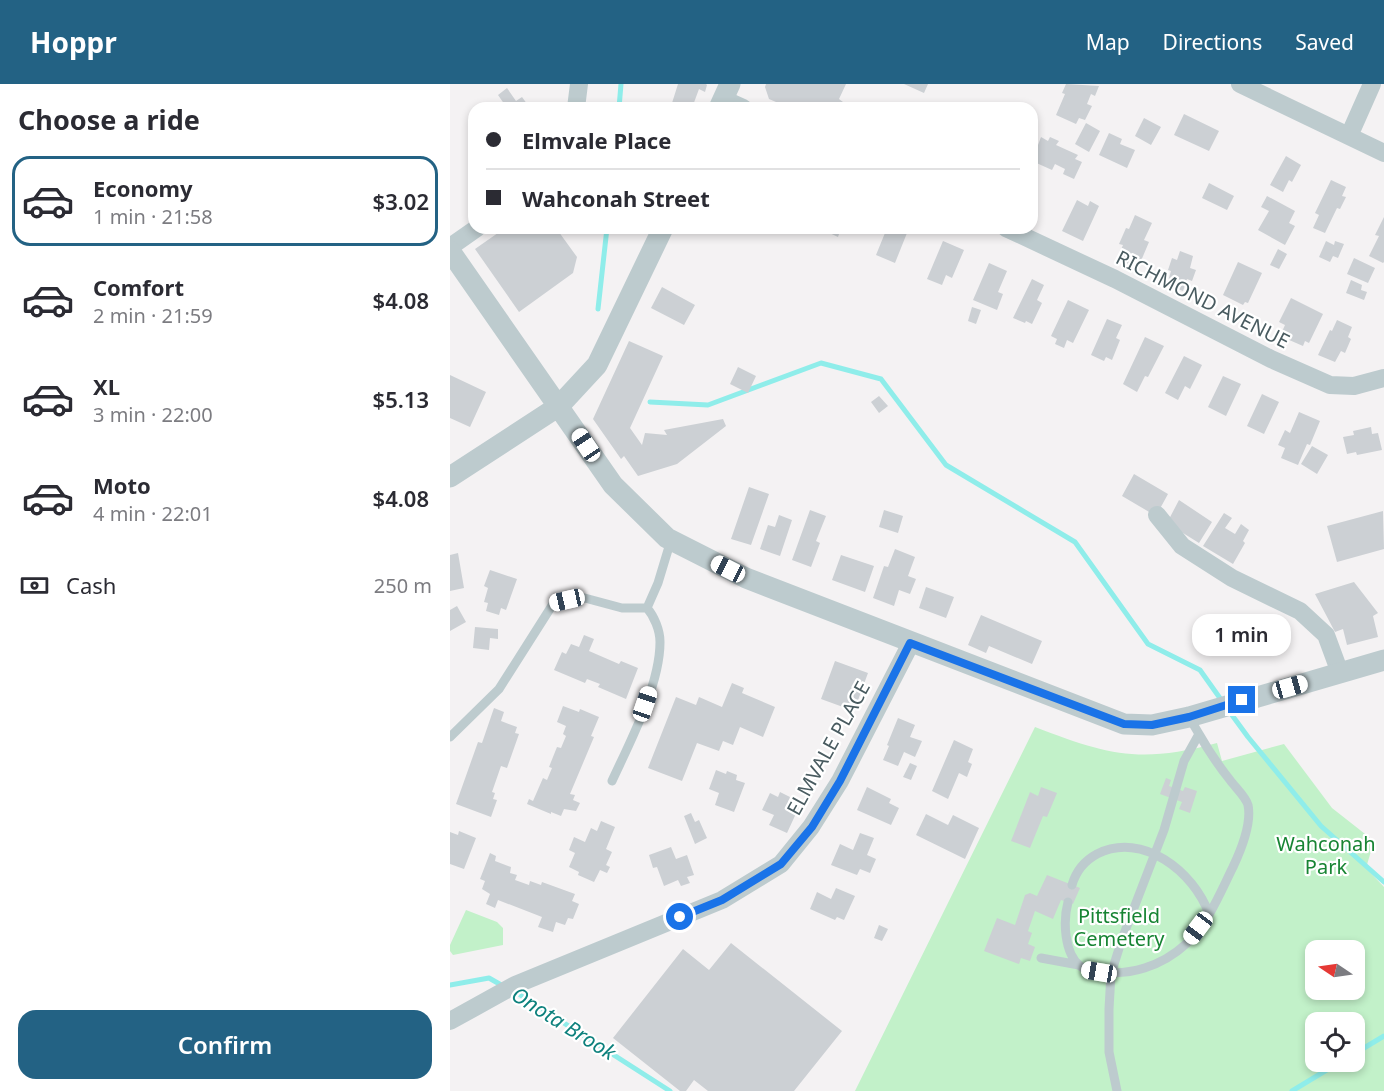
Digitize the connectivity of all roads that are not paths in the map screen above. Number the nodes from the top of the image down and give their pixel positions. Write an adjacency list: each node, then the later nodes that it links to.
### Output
1 (579, 84): 4 (street)
2 (1240, 84): 5 (street)
3 (1372, 84): 5 (street)
4 (577, 102)
5 (1349, 136): 6 (street)
6 (1384, 153)
7 (469, 234): 10 (street)
8 (660, 234): 12 (street)
9 (1019, 234): 11 (street, RICHMOND AVENUE)
10 (450, 249): 12 (street)
11 (1384, 378)
12 (559, 406): 13 (street); 15 (street)
13 (450, 477)
14 (1157, 515): 19 (street)
15 (671, 540): 16 (lane); 17 (street)
16 (647, 608): 21 (lane); 22 (lane)
17 (910, 643): 20 (street); 30 (street, ELMVALE PLACE)
18 (1384, 660): 19 (street)
19 (1340, 673): 20 (street)
20 (1196, 721): 23 (lane); 26 (lane)
21 (450, 737)
22 (612, 781)
23 (1154, 854): 24 (lane); 26 (lane); 29 (lane)
24 (1072, 885)
25 (1068, 902): 28 (lane)
26 (1209, 914): 29 (lane)
27 (1041, 958): 28 (lane)
28 (1079, 965): 29 (lane)
29 (1111, 974): 31 (lane)
30 (450, 1021)
31 (1117, 1091)

